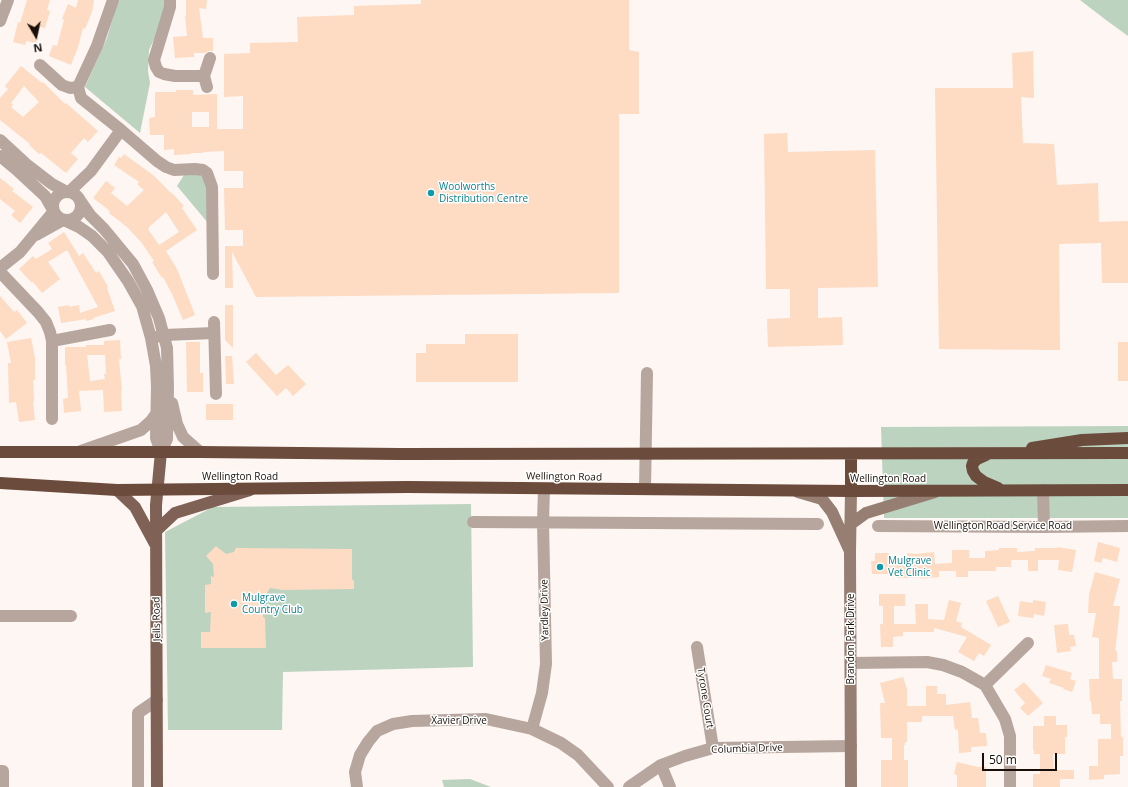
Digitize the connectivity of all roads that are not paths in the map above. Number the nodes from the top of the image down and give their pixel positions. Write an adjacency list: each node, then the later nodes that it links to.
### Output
1 (8, 0): 4 (street)
2 (113, 0): 7 (street)
3 (170, 0): 5 (street)
4 (0, 21)
5 (210, 58)
6 (40, 65): 7 (street)
7 (78, 87): 8 (street)
8 (121, 130): 11 (street); 17 (street)
9 (0, 140): 11 (street)
10 (0, 156): 12 (street)
11 (73, 195): 12 (street); 13 (street); 19 (street)
12 (53, 210): 13 (street); 14 (street)
13 (63, 220): 14 (street); 20 (street)
14 (32, 238): 15 (street)
15 (0, 268)
16 (0, 272): 21 (street)
17 (213, 274)
18 (110, 330): 21 (street)
19 (164, 335): 20 (street); 23 (street); 24 (street)
20 (151, 338): 25 (street)
21 (52, 341): 26 (street)
22 (647, 373): 33 (street)
23 (168, 388): 30 (street); 31 (street)
24 (216, 394)
25 (156, 414): 29 (street); 30 (street)
26 (52, 419)
27 (1128, 438): 35 (highway)
28 (0, 452): 29 (highway)
29 (78, 452): 30 (highway)
30 (161, 452): 31 (highway); 38 (main road, Jells Road)
31 (200, 452): 33 (highway)
32 (1128, 453): 35 (highway)
33 (645, 454): 34 (highway); 41 (street)
34 (851, 454): 35 (highway); 47 (highway)
35 (988, 454): 44 (highway)
36 (0, 483): 40 (highway, Wellington Road)
37 (544, 488): 39 (highway, Wellington Road); 41 (highway, Wellington Road); 49 (street, Yardley Drive)
38 (157, 489): 39 (highway, Wellington Road); 40 (highway, Wellington Road); 55 (main road, Jells Road)
39 (253, 489): 55 (main road)
40 (117, 490): 56 (main road)
41 (645, 490): 42 (highway, Wellington Road)
42 (790, 490): 47 (highway, Wellington Road); 57 (street)
43 (940, 490): 44 (highway, Wellington Road); 47 (highway, Wellington Road); 51 (street)
44 (1003, 490): 45 (highway, Wellington Road)
45 (1043, 490): 46 (highway, Wellington Road); 54 (street)
46 (1128, 490)
47 (851, 491): 51 (street, Brandon Park Drive)
48 (473, 522): 49 (street)
49 (543, 522): 50 (street); 65 (street, Yardley Drive)
50 (818, 524)
51 (851, 524): 57 (street, Brandon Park Drive)
52 (878, 526): 54 (street, Wellington Road Service Road)
53 (1128, 526): 54 (street, Wellington Road Service Road)
54 (1044, 527)
55 (156, 531): 56 (main road, Jells Road)
56 (156, 545): 64 (main road, Jells Road)
57 (850, 552): 62 (street, Brandon Park Drive)
58 (0, 616): 59 (street)
59 (71, 616)
60 (1028, 643): 63 (street)
61 (697, 647): 67 (street, Tyrone Court)
62 (851, 663): 63 (street); 66 (street, Brandon Park Drive)
63 (985, 685): 78 (street)
64 (157, 700): 71 (street); 72 (main road, Jells Road)
65 (532, 730): 73 (street, Xavier Drive); 74 (street, Xavier Drive)
66 (851, 746): 67 (street, Columbia Drive); 77 (street, Brandon Park Drive)
67 (713, 748): 68 (street, Columbia Drive)
68 (661, 766): 75 (street, Columbia Drive); 76 (street)
69 (2, 771): 70 (street)
70 (3, 787)
71 (138, 787)
72 (157, 787)
73 (357, 787)
74 (608, 787)
75 (629, 787)
76 (670, 787)
77 (851, 787)
78 (1010, 787)

